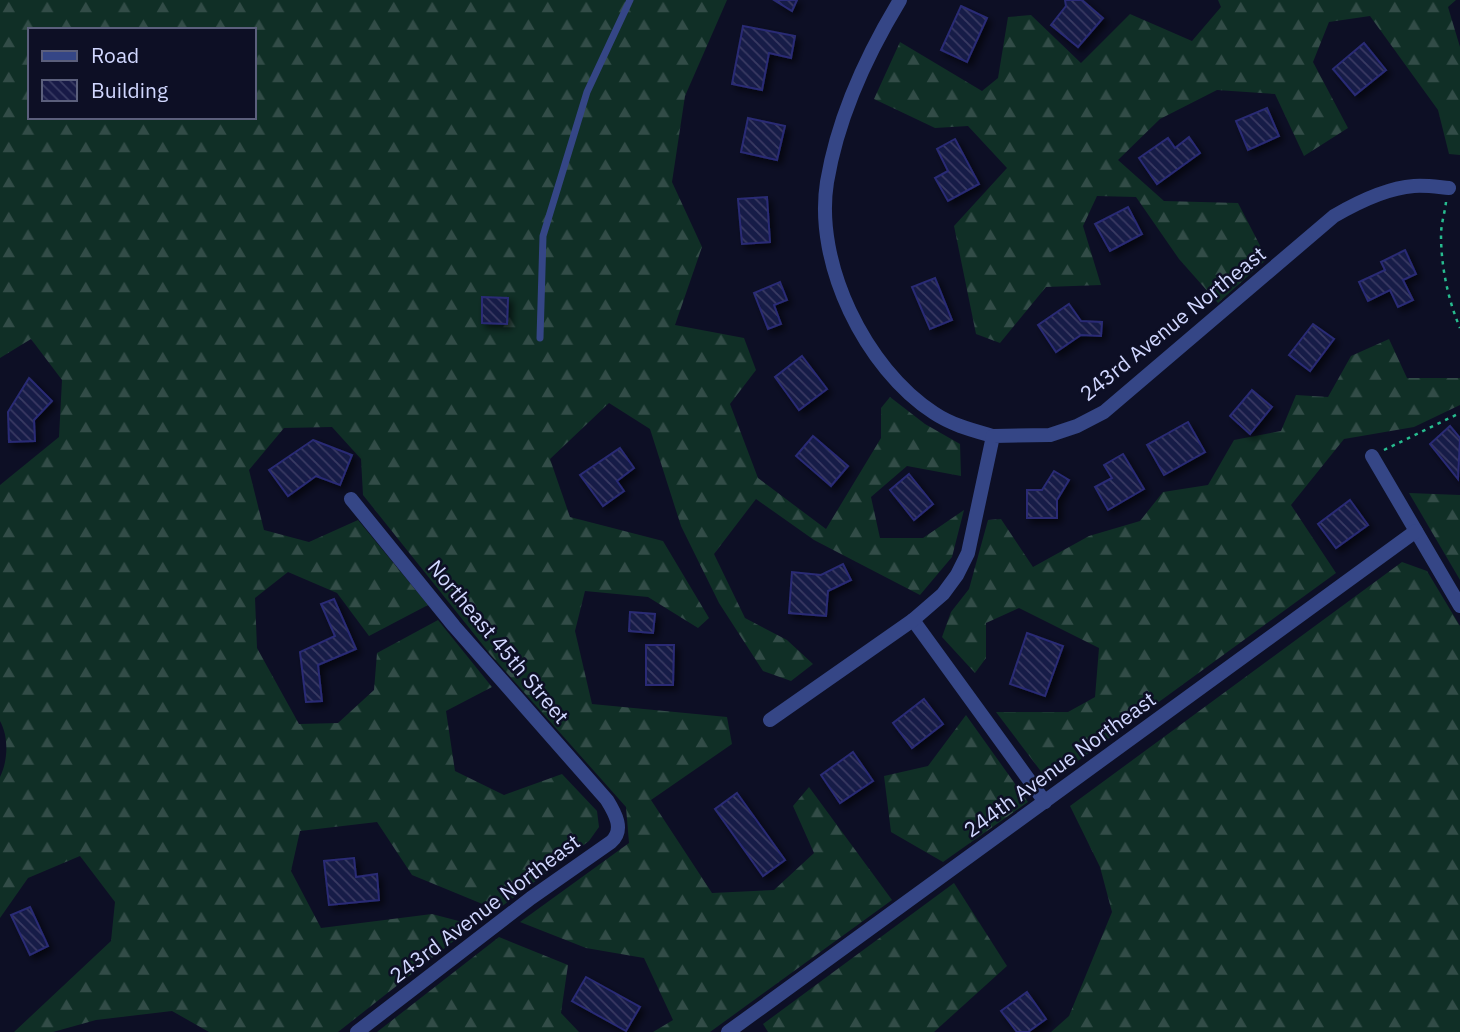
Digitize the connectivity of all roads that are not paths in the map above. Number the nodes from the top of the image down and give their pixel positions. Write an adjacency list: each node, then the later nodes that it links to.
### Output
1 (630, 0): 4 (lane)
2 (900, 0): 5 (street, 243rd Avenue Northeast)
3 (1449, 188): 5 (street, 243rd Avenue Northeast)
4 (540, 338)
5 (993, 436): 10 (street)
6 (1372, 456): 8 (street)
7 (351, 499): 13 (street, Northeast 45th Street)
8 (1416, 531): 9 (street); 12 (street, 244th Avenue Northeast)
9 (1460, 606)
10 (913, 620): 11 (street); 12 (street)
11 (770, 720)
12 (1045, 802): 15 (street, 244th Avenue Northeast)
13 (613, 811): 14 (street, 243rd Avenue Northeast)
14 (357, 1032)
15 (729, 1032)

